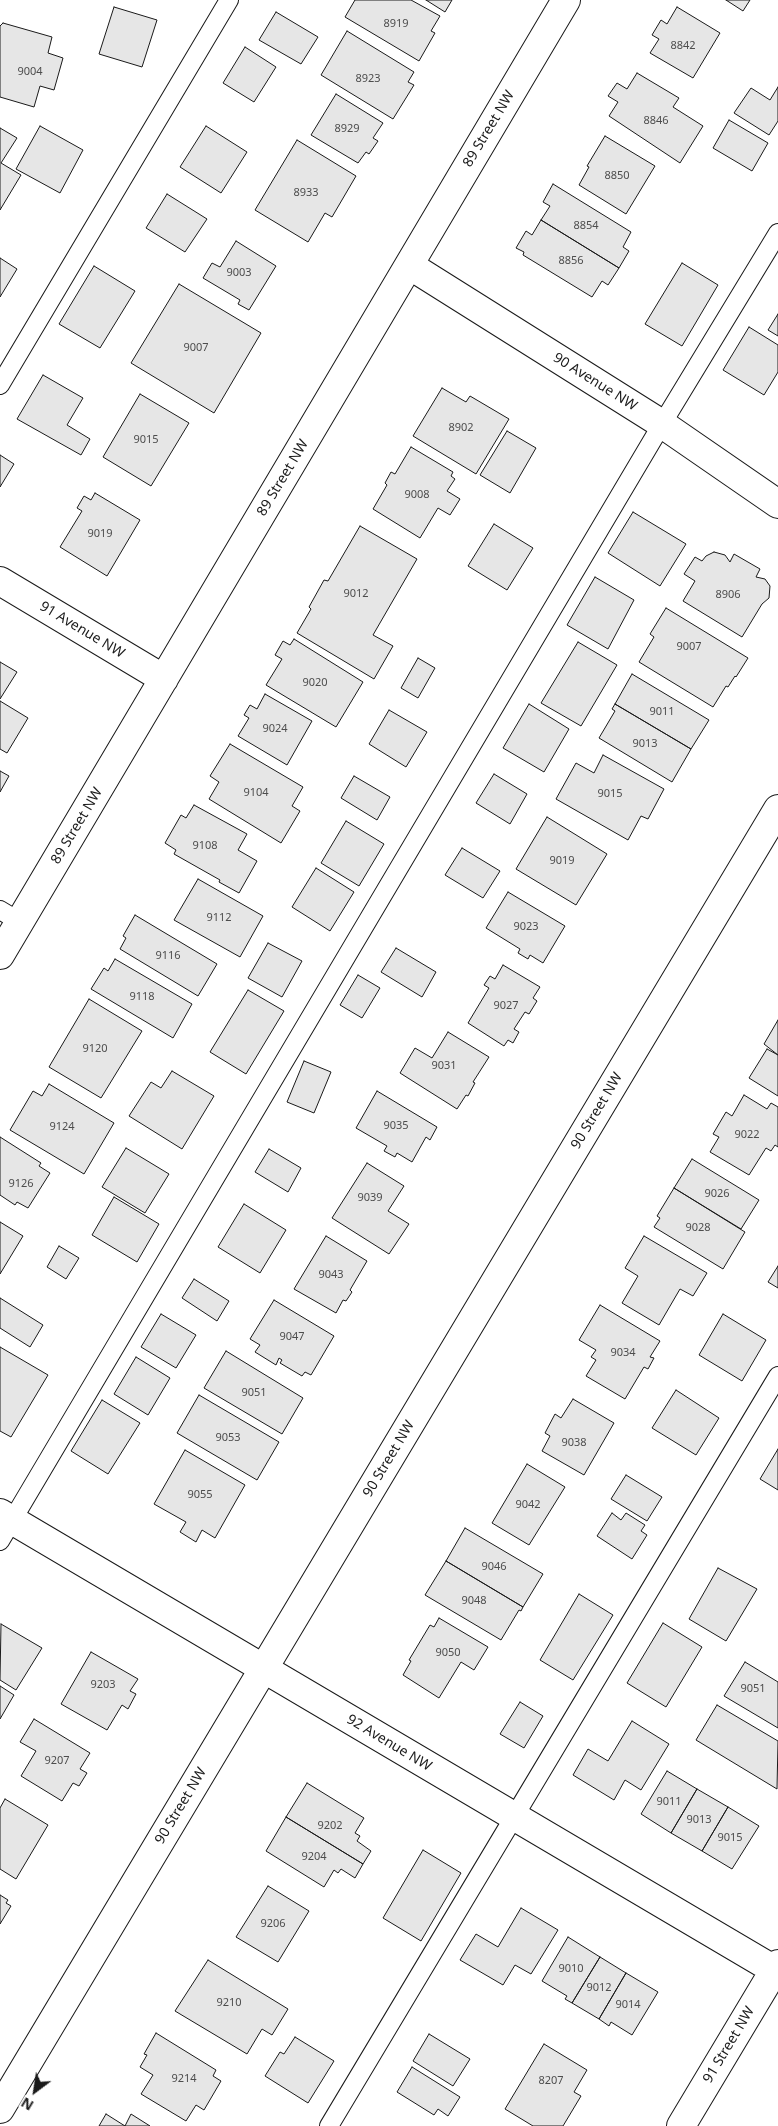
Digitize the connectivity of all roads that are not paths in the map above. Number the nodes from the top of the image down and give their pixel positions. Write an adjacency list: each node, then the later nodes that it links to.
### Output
1 (229, 0): 5 (lane)
2 (566, 0): 4 (street, 89 Street NW)
3 (778, 233): 6 (lane)
4 (409, 265): 6 (street, 90 Avenue NW); 9 (street, 89 Street NW)
5 (0, 385)
6 (662, 424): 7 (street, 90 Avenue NW); 14 (lane)
7 (778, 504)
8 (0, 582): 9 (street, 91 Avenue NW)
9 (164, 679): 11 (street, 89 Street NW)
10 (778, 809): 15 (street, 90 Street NW)
11 (10, 916): 12 (street, 89 Street NW)
12 (0, 956)
13 (778, 1376): 16 (lane)
14 (4, 1525): 15 (street, 92 Avenue NW)
15 (264, 1668): 16 (street, 92 Avenue NW); 18 (street, 90 Street NW)
16 (513, 1816): 17 (street, 92 Avenue NW); 19 (lane)
17 (777, 1968): 20 (street, 91 Street NW)
18 (0, 2109)
19 (329, 2126)
20 (681, 2126)

